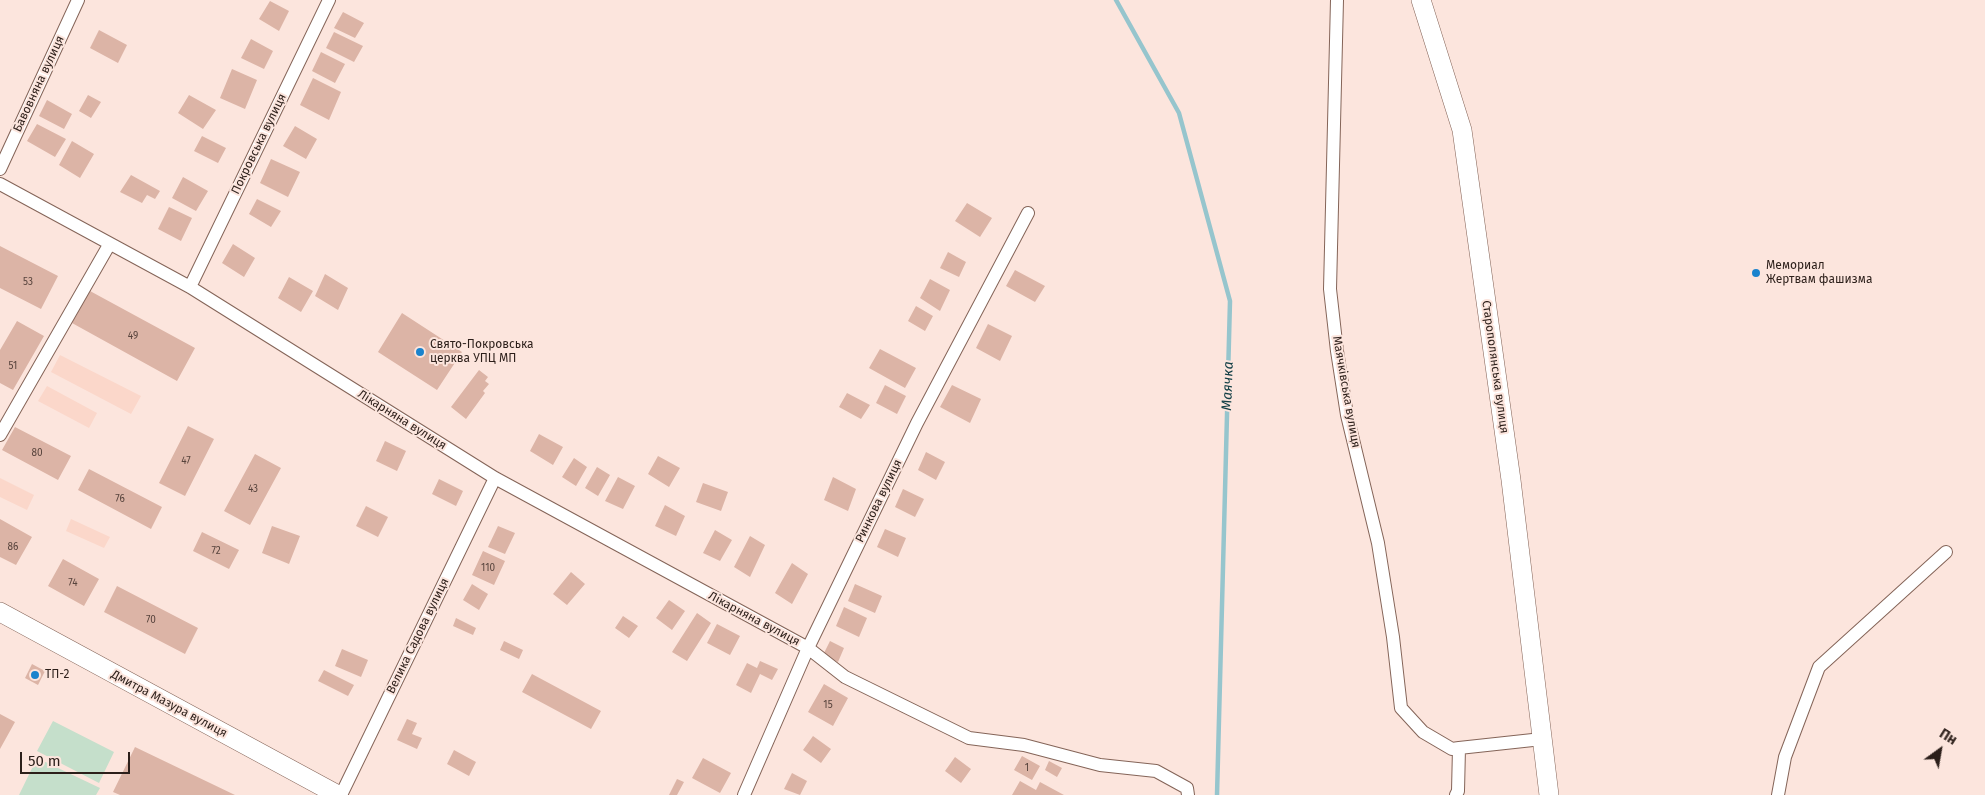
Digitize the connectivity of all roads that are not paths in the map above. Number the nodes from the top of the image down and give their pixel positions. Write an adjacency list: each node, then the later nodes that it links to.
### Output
1 (78, 0): 5 (street, Бавовняна вулиця)
2 (329, 0): 9 (street, Покровська вулиця)
3 (1337, 0): 16 (street, Маячківська вулиця)
4 (1421, 0): 15 (street, Старополянська вулиця)
5 (0, 169)
6 (0, 184): 8 (street, Лікарняна вулиця)
7 (1028, 213): 14 (street, Ринкова вулиця)
8 (109, 245): 9 (street, Лікарняна вулиця); 10 (street)
9 (190, 287): 11 (street, Лікарняна вулиця)
10 (0, 435)
11 (494, 478): 14 (street, Лікарняна вулиця); 17 (street, Велика Садова вулиця)
12 (1946, 552): 22 (street)
13 (0, 612): 17 (street, Дмитра Мазура вулиця)
14 (808, 648): 18 (street, Ринкова вулиця); 19 (street, Лікарняна вулиця)
15 (1542, 739): 16 (street); 21 (street, Старополянська вулиця)
16 (1459, 748): 20 (street)
17 (339, 795)
18 (744, 795)
19 (1188, 795)
20 (1456, 795)
21 (1549, 795)
22 (1778, 795)

